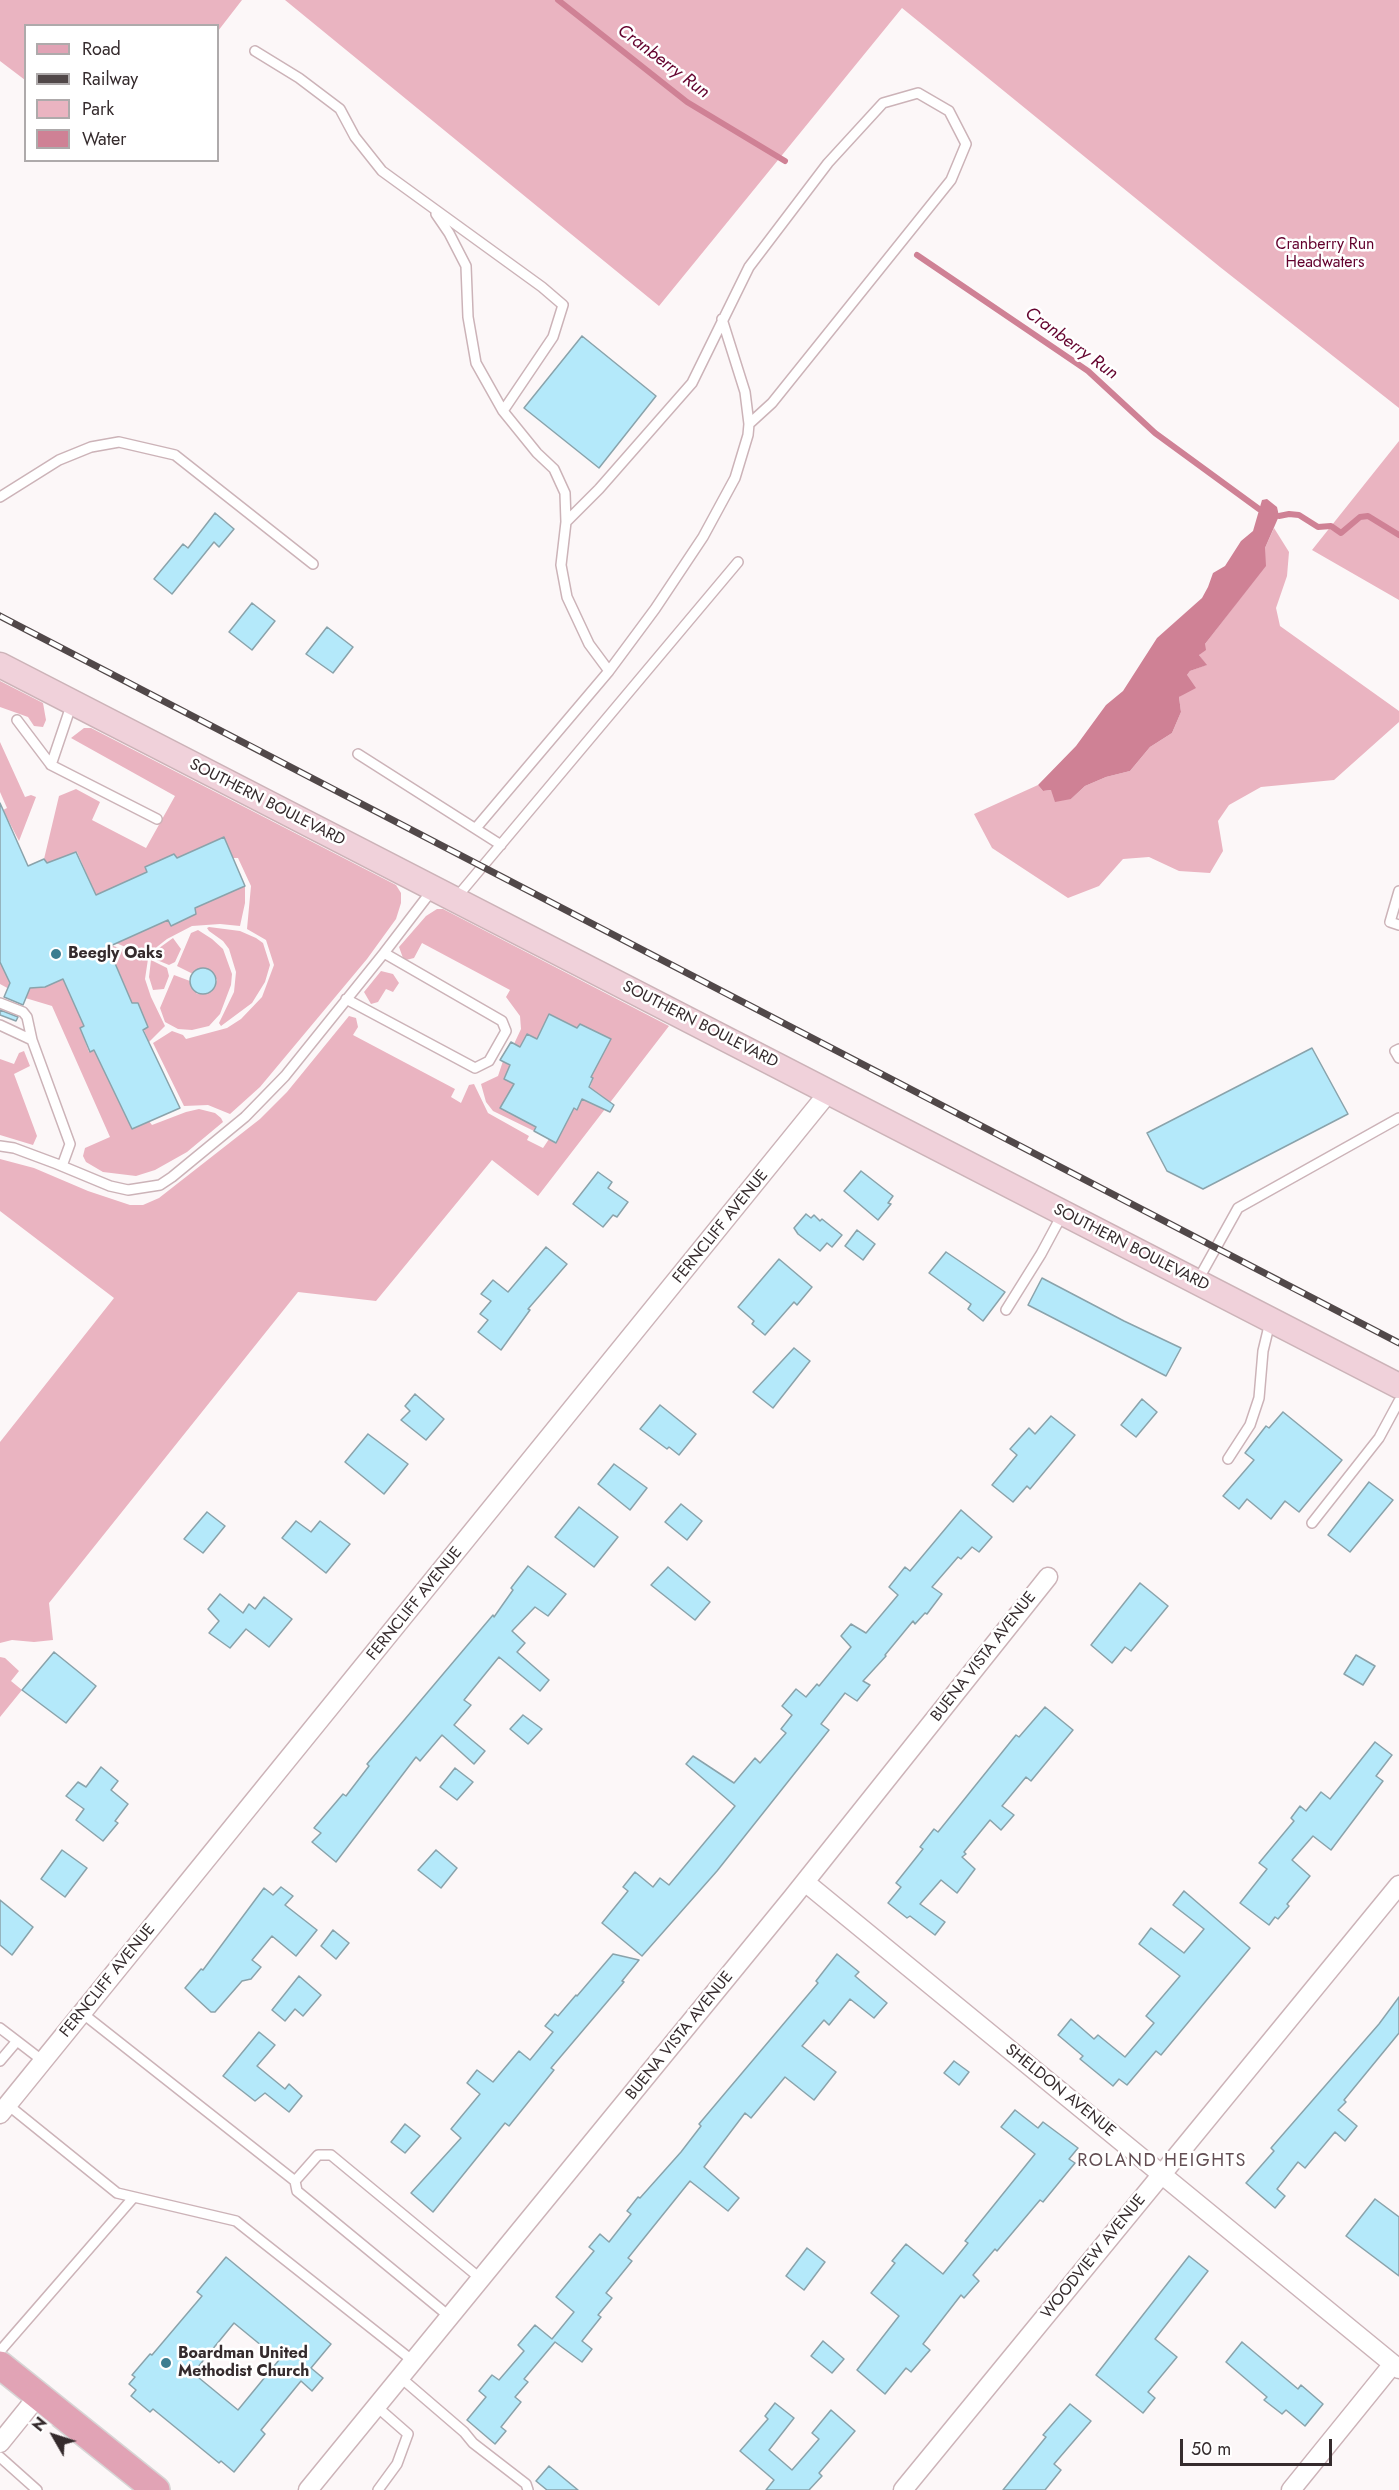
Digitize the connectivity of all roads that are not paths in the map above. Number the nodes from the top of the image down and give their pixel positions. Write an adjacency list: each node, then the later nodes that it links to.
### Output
1 (255, 51): 2 (lane)
2 (429, 205): 4 (lane); 4 (lane)
3 (722, 319): 5 (lane); 5 (lane); 7 (lane)
4 (503, 411): 7 (lane)
5 (749, 424): 11 (lane)
6 (0, 497): 9 (lane)
7 (567, 522): 11 (lane)
8 (738, 562): 18 (lane)
9 (313, 564)
10 (0, 665): 12 (street, SOUTHERN BOULEVARD)
11 (609, 671): 17 (lane)
12 (72, 703): 15 (lane); 19 (street, SOUTHERN BOULEVARD)
13 (17, 720): 15 (lane)
14 (358, 754): 17 (lane)
15 (51, 765): 16 (lane)
16 (157, 819)
17 (476, 828): 18 (lane)
18 (501, 845): 21 (lane)
19 (433, 889): 21 (street, SOUTHERN BOULEVARD); 23 (lane)
20 (1399, 891): 22 (lane)
21 (455, 900): 30 (street, SOUTHERN BOULEVARD)
22 (1399, 925)
23 (384, 953): 24 (lane); 24 (lane)
24 (346, 999): 33 (lane)
25 (0, 1003): 27 (lane)
26 (0, 1025): 27 (lane)
27 (32, 1040): 33 (lane)
28 (1399, 1049): 29 (lane)
29 (1399, 1058)
30 (828, 1093): 34 (street, SOUTHERN BOULEVARD); 45 (street, FERNCLIFF AVENUE)
31 (1399, 1118): 35 (lane)
32 (0, 1146): 33 (lane)
33 (62, 1166)
34 (1063, 1214): 35 (street, SOUTHERN BOULEVARD); 36 (lane)
35 (1197, 1282): 37 (street, SOUTHERN BOULEVARD)
36 (1006, 1310)
37 (1271, 1320): 38 (street, SOUTHERN BOULEVARD); 40 (lane)
38 (1399, 1386)
39 (1399, 1401): 41 (lane)
40 (1228, 1459)
41 (1311, 1523)
42 (1048, 1577): 43 (street, BUENA VISTA AVENUE)
43 (805, 1882): 51 (street, SHELDON AVENUE); 54 (street, BUENA VISTA AVENUE)
44 (1399, 1885): 51 (street, WOODVIEW AVENUE)
45 (82, 2013): 49 (street, FERNCLIFF AVENUE); 52 (lane)
46 (0, 2028): 47 (lane)
47 (17, 2041): 48 (lane); 49 (lane)
48 (0, 2061)
49 (43, 2061): 50 (street, FERNCLIFF AVENUE)
50 (4, 2110): 53 (lane)
51 (1162, 2174): 59 (street, SHELDON AVENUE); 70 (street, WOODVIEW AVENUE)
52 (295, 2181): 54 (lane); 55 (lane)
53 (133, 2198): 56 (lane); 57 (lane)
54 (481, 2279): 55 (street, BUENA VISTA AVENUE)
55 (450, 2317): 57 (street, BUENA VISTA AVENUE)
56 (0, 2351)
57 (414, 2361): 60 (street, BUENA VISTA AVENUE)
58 (0, 2365): 61 (main road)
59 (1396, 2366): 71 (street)
60 (400, 2377): 62 (street, BUENA VISTA AVENUE); 69 (lane)
61 (38, 2396): 63 (street); 65 (main road)
62 (376, 2406): 67 (street, BUENA VISTA AVENUE); 68 (lane)
63 (0, 2443)
64 (0, 2457): 66 (lane)
65 (147, 2487)
66 (37, 2490)
67 (308, 2490)
68 (378, 2490)
69 (528, 2490)
70 (903, 2490)
71 (1291, 2490)

